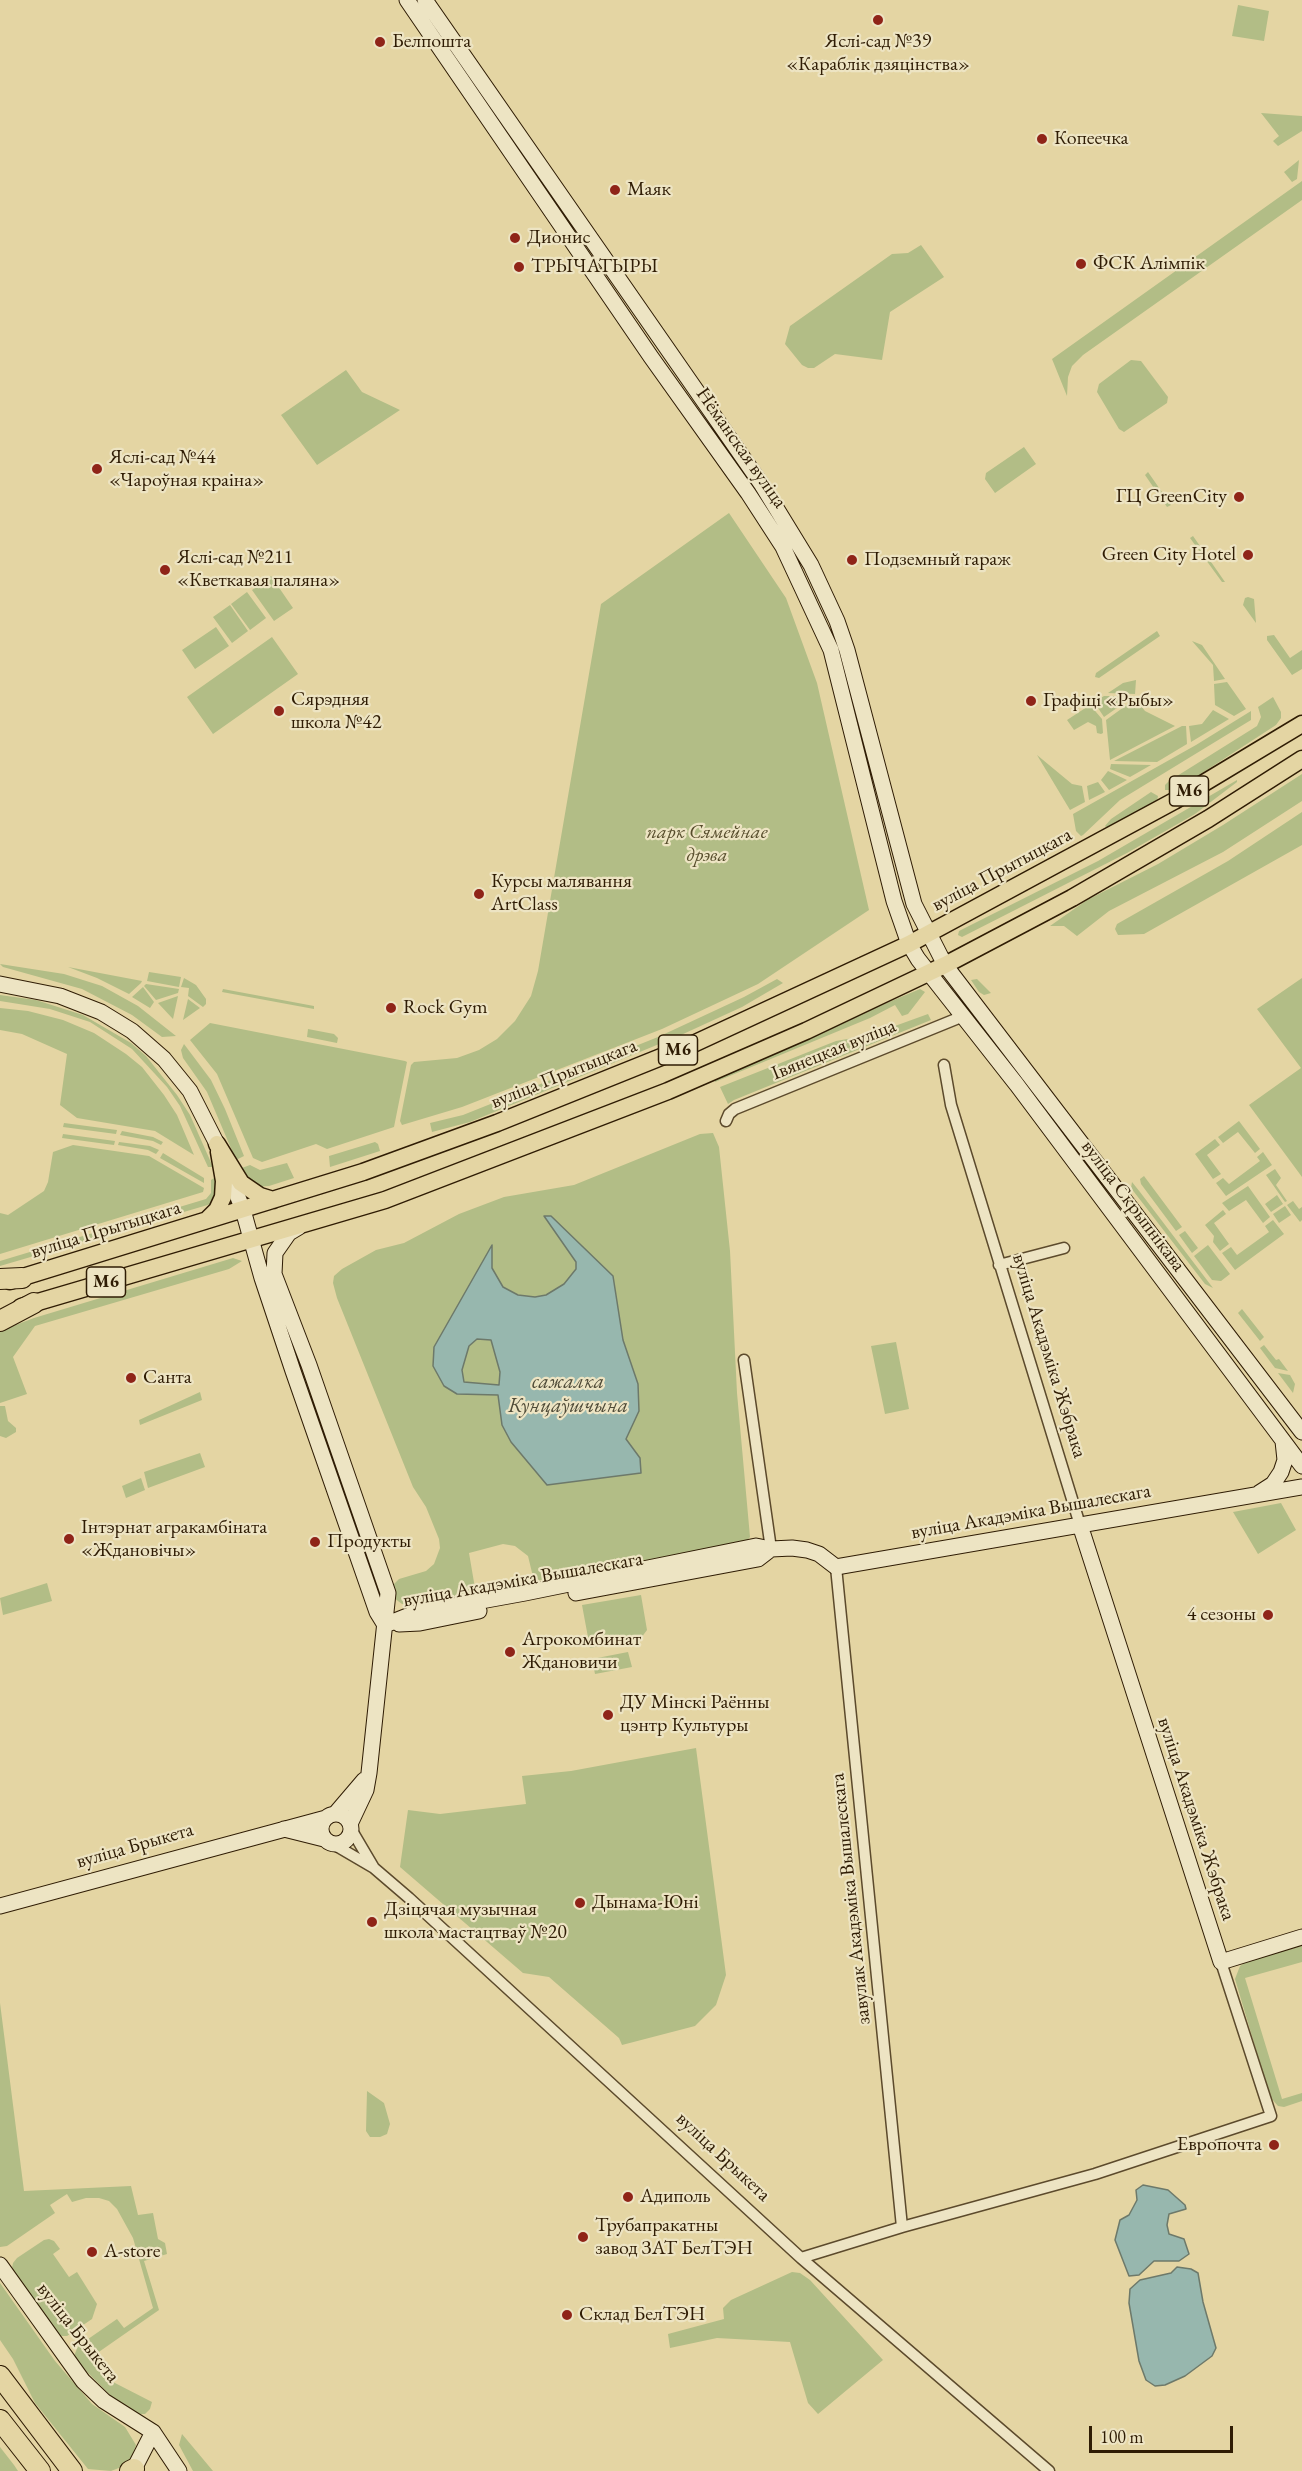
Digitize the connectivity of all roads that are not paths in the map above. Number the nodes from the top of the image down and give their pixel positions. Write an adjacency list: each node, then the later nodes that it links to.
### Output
1 (407, 0): 6 (main road, Нёманская вуліца)
2 (425, 0): 5 (main road, Нёманская вуліца)
3 (1302, 724): 5 (main road, вуліца Прытыцкага / М6)
4 (1302, 759): 7 (main road, М6)
5 (927, 934): 6 (main road, вуліца Прытыцкага / М6); 7 (main road, Нёманская вуліца)
6 (909, 944): 8 (main road, Нёманская вуліца); 14 (main road, вуліца Прытыцкага / М6)
7 (945, 965): 8 (main road, М6); 30 (main road, вуліца Скрыпнікава)
8 (927, 974): 10 (main road, вуліца Скрыпнікава); 17 (main road, М6)
9 (0, 984): 13 (main road)
10 (961, 1017): 12 (street, Івянецкая вуліца); 31 (main road, вуліца Скрыпнікава)
11 (944, 1065): 20 (street, вуліца Акадэміка Жэбрака)
12 (726, 1121)
13 (217, 1144): 14 (main road); 15 (main road); 16 (main road)
14 (273, 1200): 15 (main road, вуліца Прытыцкага / М6)
15 (243, 1210): 16 (main road, вуліца Прытыцкага / М6); 18 (main road)
16 (207, 1220): 21 (main road, вуліца Прытыцкага / М6)
17 (303, 1224): 18 (main road, М6); 28 (main road)
18 (251, 1239): 24 (main road, М6); 29 (main road)
19 (1064, 1248): 20 (street)
20 (999, 1265): 37 (street, вуліца Акадэміка Жэбрака)
21 (22, 1278): 22 (highway); 23 (main road, вуліца Прытыцкага / М6)
22 (0, 1279)
23 (0, 1285)
24 (34, 1303): 25 (main road, М6); 26 (highway)
25 (0, 1313)
26 (0, 1321)
27 (744, 1360): 38 (street)
28 (309, 1365): 29 (main road); 35 (main road)
29 (293, 1371): 36 (main road)
30 (1302, 1432)
31 (1283, 1441): 32 (main road, вуліца Скрыпнікава); 34 (main road)
32 (1302, 1466)
33 (1302, 1486): 34 (main road, вуліца Акадэміка Вышалескага)
34 (1256, 1495): 37 (main road, вуліца Акадэміка Вышалескага)
35 (357, 1505): 36 (main road); 40 (main road)
36 (342, 1510): 40 (main road)
37 (1080, 1525): 39 (main road, вуліца Акадэміка Вышалескага); 49 (main road, вуліца Акадэміка Жэбрака)
38 (771, 1550): 39 (main road, вуліца Акадэміка Вышалескага); 40 (main road, вуліца Акадэміка Вышалескага)
39 (836, 1567): 50 (street, завулак Акадэміка Вышалескага)
40 (385, 1625): 41 (main road)
41 (369, 1773): 42 (main road); 43 (main road)
42 (330, 1816): 43 (main road); 44 (main road, вуліца Брыкета); 45 (main road)
43 (351, 1826): 45 (main road); 46 (street, вуліца Брыкета)
44 (281, 1829): 45 (main road, вуліца Брыкета); 47 (main road, вуліца Брыкета)
45 (328, 1841): 46 (street, вуліца Брыкета)
46 (374, 1868): 51 (street, вуліца Брыкета)
47 (0, 1906)
48 (1302, 1937): 49 (main road)
49 (1221, 1962): 50 (street, вуліца Акадэміка Жэбрака)
50 (902, 2227): 51 (street, вуліца Акадэміка Жэбрака)
51 (801, 2258): 60 (street, вуліца Брыкета)
52 (0, 2265): 55 (main road, вуліца Брыкета)
53 (0, 2376): 58 (highway)
54 (0, 2420): 57 (highway)
55 (153, 2432): 56 (main road); 59 (main road, вуліца Брыкета)
56 (133, 2470)
57 (40, 2471)
58 (72, 2471)
59 (179, 2471)
60 (1049, 2471)

